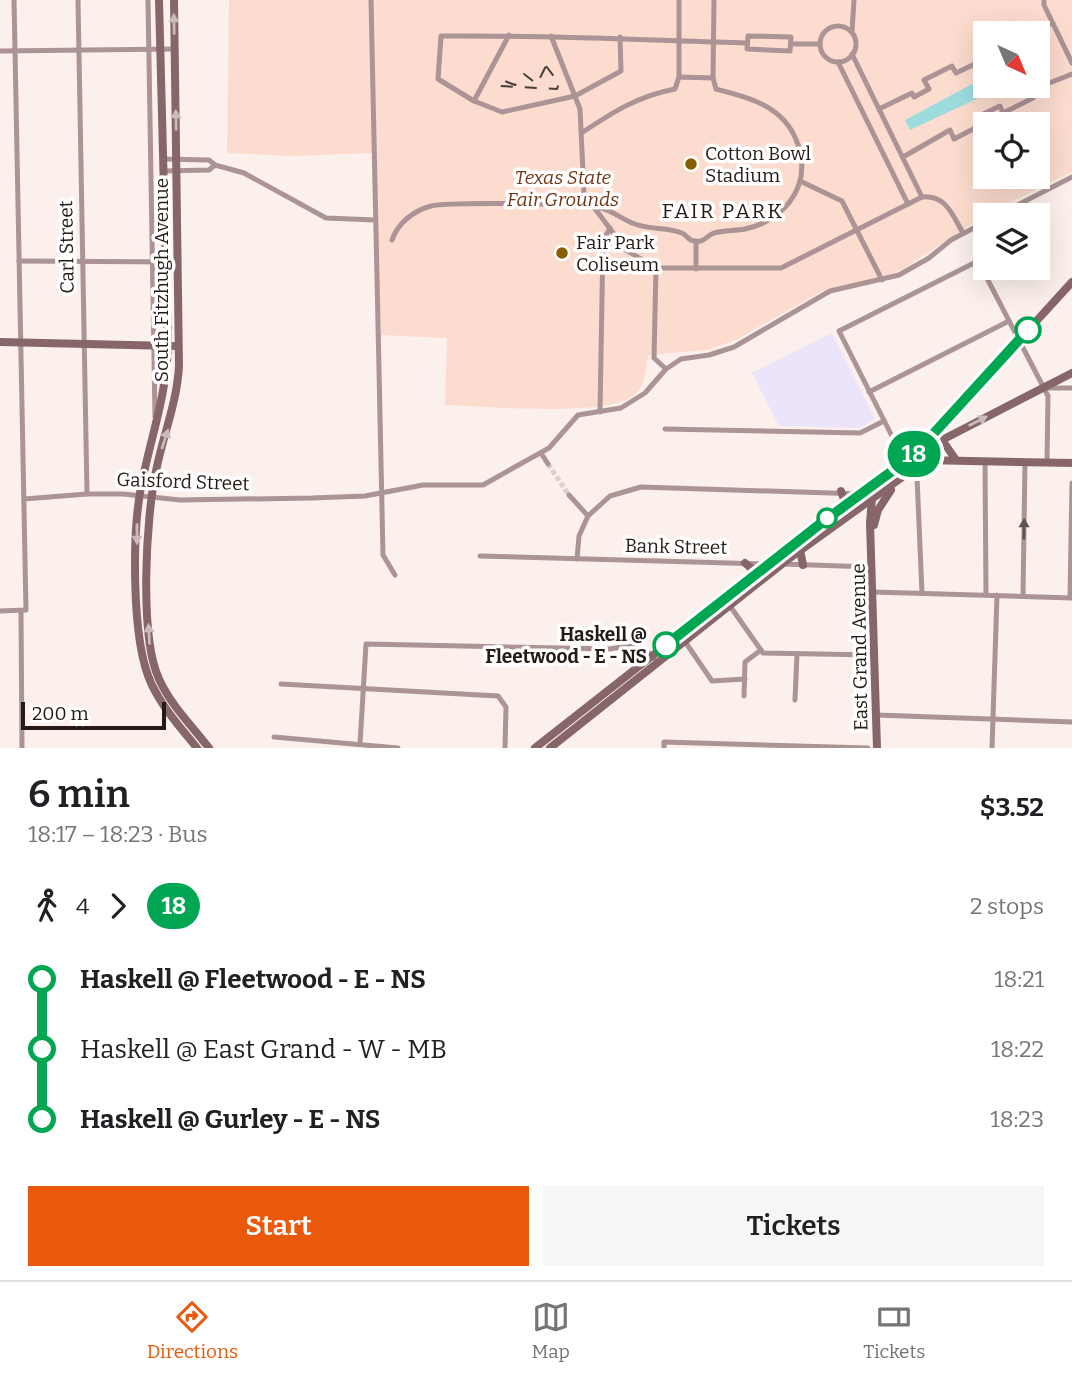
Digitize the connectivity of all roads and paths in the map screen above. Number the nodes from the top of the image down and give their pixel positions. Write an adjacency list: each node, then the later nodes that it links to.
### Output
1 (14, 0): 26 (street)
2 (78, 0): 24 (street, Carl Street)
3 (148, 0): 21 (street, South Fitzhugh Avenue)
4 (159, 0): 22 (main road, South Fitzhugh Avenue)
5 (174, 0): 23 (main road, South Fitzhugh Avenue, one-way to 5)
6 (371, 0): 50 (street)
7 (679, 0): 16 (street)
8 (714, 0): 17 (street)
9 (854, 0): 12 (street)
10 (1044, 0): 11 (street)
11 (1052, 23): 29 (street)
12 (852, 32): 20 (street); 27 (street)
13 (509, 35): 14 (street); 35 (street); 35 (street)
14 (551, 36): 15 (street); 34 (street)
15 (620, 37): 16 (street); 34 (street)
16 (678, 40): 17 (street); 32 (street)
17 (714, 42): 18 (street); 33 (street)
18 (747, 43): 19 (street); 19 (street)
19 (790, 44): 20 (street)
20 (820, 44): 28 (street)
21 (149, 49): 22 (street); 24 (street); 59 (street, South Fitzhugh Avenue)
22 (160, 49): 23 (street); 39 (main road, South Fitzhugh Avenue)
23 (175, 49): 40 (main road, South Fitzhugh Avenue, one-way to 23)
24 (79, 50): 26 (street); 58 (street, Carl Street)
25 (0, 51): 26 (street)
26 (15, 51): 57 (street)
27 (852, 54): 28 (street); 36 (street)
28 (838, 62): 48 (street)
29 (1072, 63)
30 (973, 65): 36 (street)
31 (1072, 75): 38 (street)
32 (679, 77): 33 (street); 37 (street)
33 (713, 78): 45 (street)
34 (575, 96): 35 (street); 37 (street)
35 (474, 102)
36 (880, 109): 38 (street)
37 (583, 132): 49 (street)
38 (902, 157): 46 (street)
39 (163, 159): 40 (street); 43 (main road, South Fitzhugh Avenue)
40 (177, 159): 41 (street); 42 (main road, South Fitzhugh Avenue)
41 (215, 165): 42 (street); 50 (street)
42 (177, 170): 43 (street); 61 (main road, South Fitzhugh Avenue)
43 (163, 171): 60 (main road, South Fitzhugh Avenue)
44 (1072, 177): 47 (street)
45 (800, 181): 53 (street); 56 (street)
46 (922, 197): 48 (street); 54 (street)
47 (1021, 203)
48 (908, 204): 53 (street)
49 (592, 206): 51 (street); 55 (street); 56 (street)
50 (375, 220): 76 (street)
51 (610, 228): 62 (street); 83 (street)
52 (973, 228): 54 (street)
53 (857, 230): 63 (street); 64 (street)
54 (963, 233): 64 (street)
55 (392, 240)
56 (696, 242): 63 (street)
57 (19, 261): 58 (street); 71 (street)
58 (82, 261): 59 (street); 72 (street, Carl Street)
59 (152, 262): 60 (street); 75 (street, South Fitzhugh Avenue)
60 (165, 262): 61 (street); 73 (main road, South Fitzhugh Avenue)
61 (179, 262): 74 (main road, South Fitzhugh Avenue)
62 (656, 268): 63 (street); 78 (street)
63 (696, 269)
64 (882, 280): 78 (street)
65 (1072, 282): 67 (main road)
66 (1072, 289): 67 (street)
67 (1062, 293): 69 (main road)
68 (1009, 321): 69 (street); 82 (street); 82 (street)
69 (1019, 341): 80 (street); 87 (main road)
70 (0, 342): 71 (main road)
71 (20, 343): 72 (main road); 109 (street)
72 (85, 345): 75 (main road); 104 (street, Carl Street)
73 (168, 346): 74 (main road); 75 (main road); 86 (main road, South Fitzhugh Avenue)
74 (180, 346): 108 (main road, South Fitzhugh Avenue, one-way to 74)
75 (153, 347): 86 (street, South Fitzhugh Avenue)
76 (379, 359): 77 (street); 103 (street)
77 (387, 359)
78 (666, 369): 83 (street, Gaisford Street)
79 (1072, 373): 80 (main road)
80 (1043, 388): 81 (street); 88 (main road, one-way to 80); 95 (street)
81 (1072, 388)
82 (869, 392): 84 (street)
83 (600, 412): 89 (street, Gaisford Street)
84 (884, 421): 85 (street); 93 (street)
85 (666, 429)
86 (156, 430): 107 (main road, South Fitzhugh Avenue)
87 (936, 432): 88 (main road); 93 (main road)
88 (942, 440): 90 (main road); 91 (main road)
89 (541, 453): 97 (street); 103 (street, Gaisford Street)
90 (922, 460): 91 (main road); 98 (main road)
91 (956, 460): 92 (main road)
92 (985, 460): 94 (main road); 128 (street)
93 (905, 462): 99 (main road)
94 (1025, 462): 95 (main road); 130 (street, one-way to 94)
95 (1047, 462): 96 (main road)
96 (1072, 463)
97 (548, 464)
98 (914, 468): 100 (main road); 127 (street)
99 (884, 478): 105 (main road); 110 (main road)
100 (901, 478): 110 (main road); 112 (main road)
101 (1072, 483): 131 (street)
102 (841, 491): 105 (street); 111 (main road); 113 (street)
103 (382, 493): 108 (street, Gaisford Street); 124 (street)
104 (87, 494): 107 (street, Gaisford Street); 109 (street, Gaisford Street)
105 (861, 494): 110 (main road); 111 (main road)
106 (569, 495): 113 (street)
107 (139, 496): 108 (street, Gaisford Street); 144 (main road, South Fitzhugh Avenue, one-way to 144)
108 (151, 498): 144 (main road, South Fitzhugh Avenue, one-way to 108)
109 (24, 499): 134 (street)
110 (871, 500): 111 (main road); 112 (main road); 114 (main road, East Grand Avenue)
111 (848, 510): 114 (main road); 116 (main road); 120 (main road)
112 (878, 510): 115 (main road, East Grand Avenue)
113 (588, 516): 118 (street)
114 (870, 523): 115 (main road, East Grand Avenue)
115 (872, 545): 123 (main road, East Grand Avenue)
116 (800, 550): 121 (main road); 122 (main road)
117 (480, 556): 118 (street, Bank Street)
118 (577, 559): 119 (street, Bank Street)
119 (745, 563): 120 (street, Bank Street); 125 (main road)
120 (769, 564): 121 (street, Bank Street); 125 (main road)
121 (782, 564): 122 (street, Bank Street); 132 (main road)
122 (803, 565): 123 (street, Bank Street)
123 (872, 567): 126 (main road, East Grand Avenue)
124 (395, 575)
125 (752, 577): 135 (main road)
126 (873, 592): 127 (street); 138 (main road, East Grand Avenue)
127 (922, 593): 128 (street)
128 (986, 595): 129 (street)
129 (998, 596): 130 (street); 147 (street)
130 (1023, 596): 131 (street)
131 (1071, 597)
132 (730, 606): 135 (main road); 136 (street)
133 (0, 611): 134 (street)
134 (24, 611): 153 (street)
135 (683, 638): 139 (main road); 140 (street)
136 (761, 650): 137 (street); 140 (street)
137 (797, 654): 138 (street); 145 (street)
138 (874, 655): 146 (main road, East Grand Avenue)
139 (655, 659): 142 (street); 158 (main road); 159 (main road)
140 (745, 679): 143 (street)
141 (281, 684): 142 (street)
142 (365, 690): 151 (street); 157 (street)
143 (744, 696)
144 (166, 700): 149 (main road, South Fitzhugh Avenue)
145 (795, 700)
146 (876, 715): 147 (street); 161 (main road, East Grand Avenue)
147 (993, 720): 148 (street); 162 (street)
148 (1072, 722)
149 (189, 731): 154 (main road, South Fitzhugh Avenue); 155 (main road, South Fitzhugh Avenue)
150 (274, 737): 151 (street)
151 (360, 744): 156 (street)
152 (664, 745): 160 (street)
153 (22, 748)
154 (197, 748)
155 (209, 748)
156 (398, 748)
157 (505, 748)
158 (535, 748)
159 (550, 748)
160 (868, 748)
161 (877, 748)
162 (992, 748)

